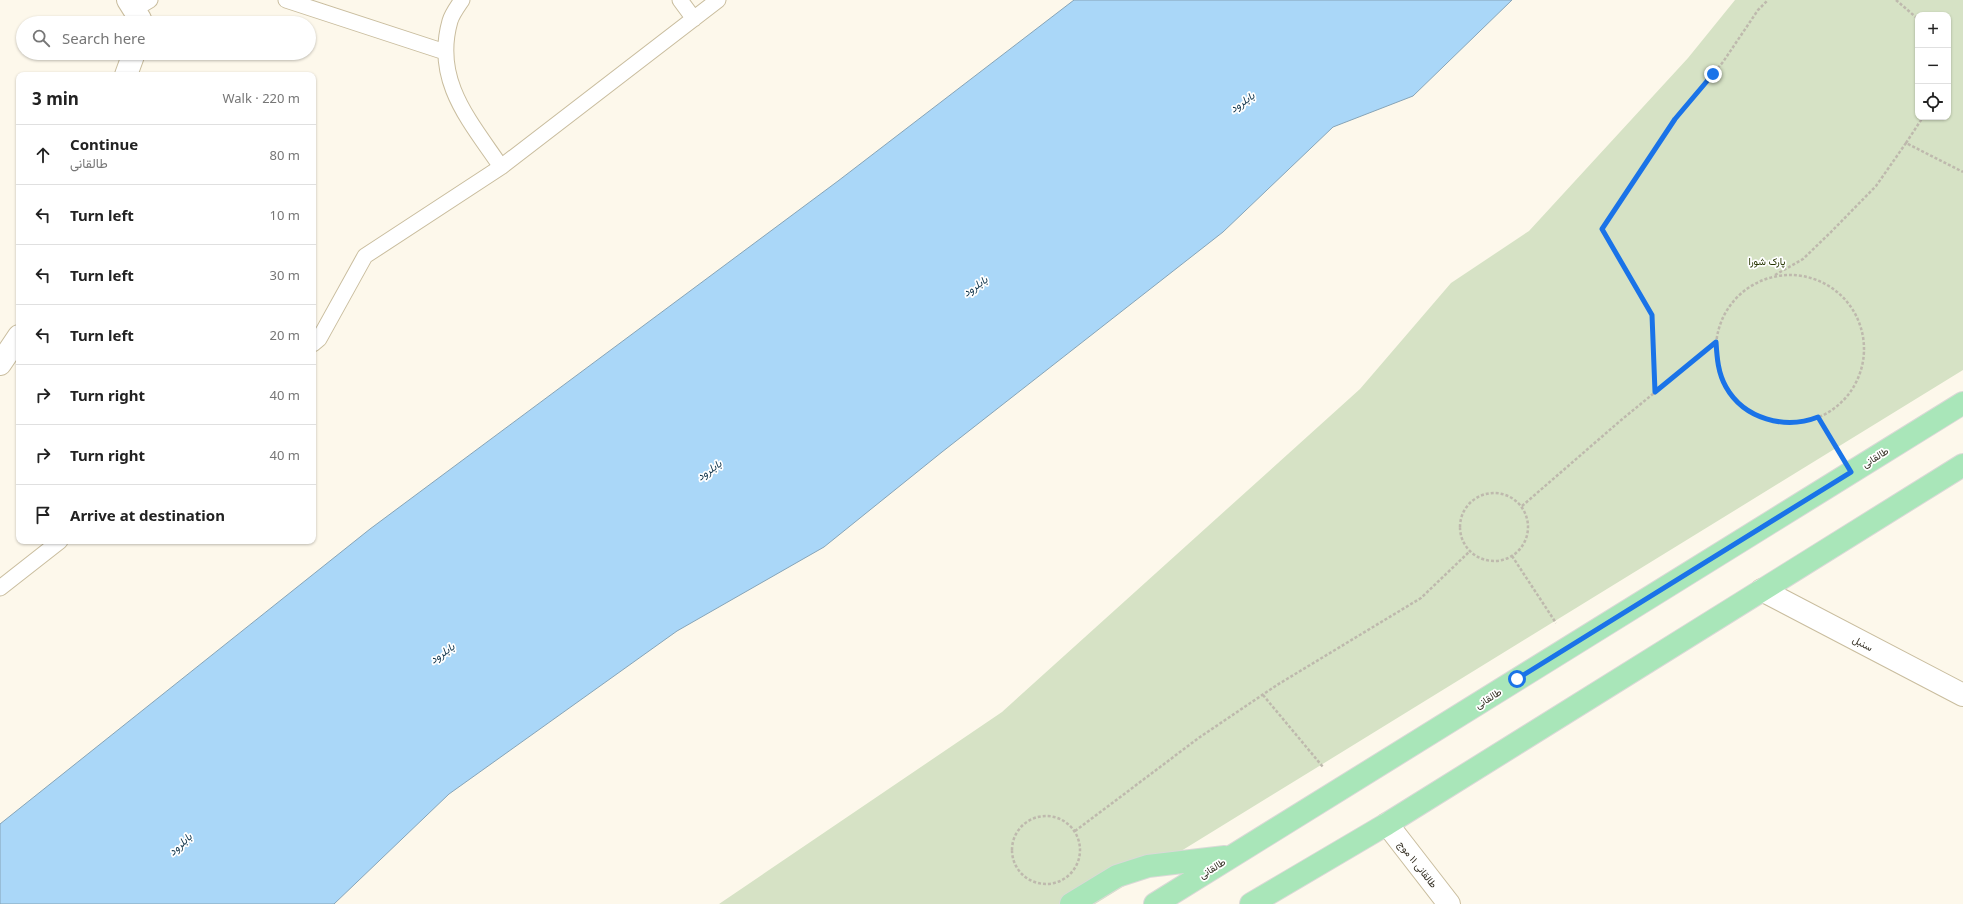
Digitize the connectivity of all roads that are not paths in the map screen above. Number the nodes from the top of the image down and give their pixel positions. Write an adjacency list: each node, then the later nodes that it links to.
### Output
1 (286, 0): 6 (lane)
2 (462, 0): 6 (lane)
3 (680, 0): 5 (lane)
4 (718, 0): 5 (lane)
5 (694, 19): 9 (lane)
6 (445, 52): 9 (lane)
7 (131, 60): 8 (street)
8 (127, 72)
9 (501, 167): 11 (lane)
10 (16, 340): 12 (street)
11 (316, 342)
12 (0, 364)
13 (1963, 403): 20 (main road, طالقانی)
14 (1963, 465): 17 (main road)
15 (56, 544): 16 (lane)
16 (0, 588)
17 (1762, 590): 18 (street, سنبل); 19 (main road)
18 (1963, 695)
19 (1387, 824): 23 (main road); 24 (street, طالقانی ۱۱ موج)
20 (1232, 856): 21 (main road); 22 (main road, طالقانی)
21 (1071, 904)
22 (1155, 904)
23 (1251, 904)
24 (1449, 904)

